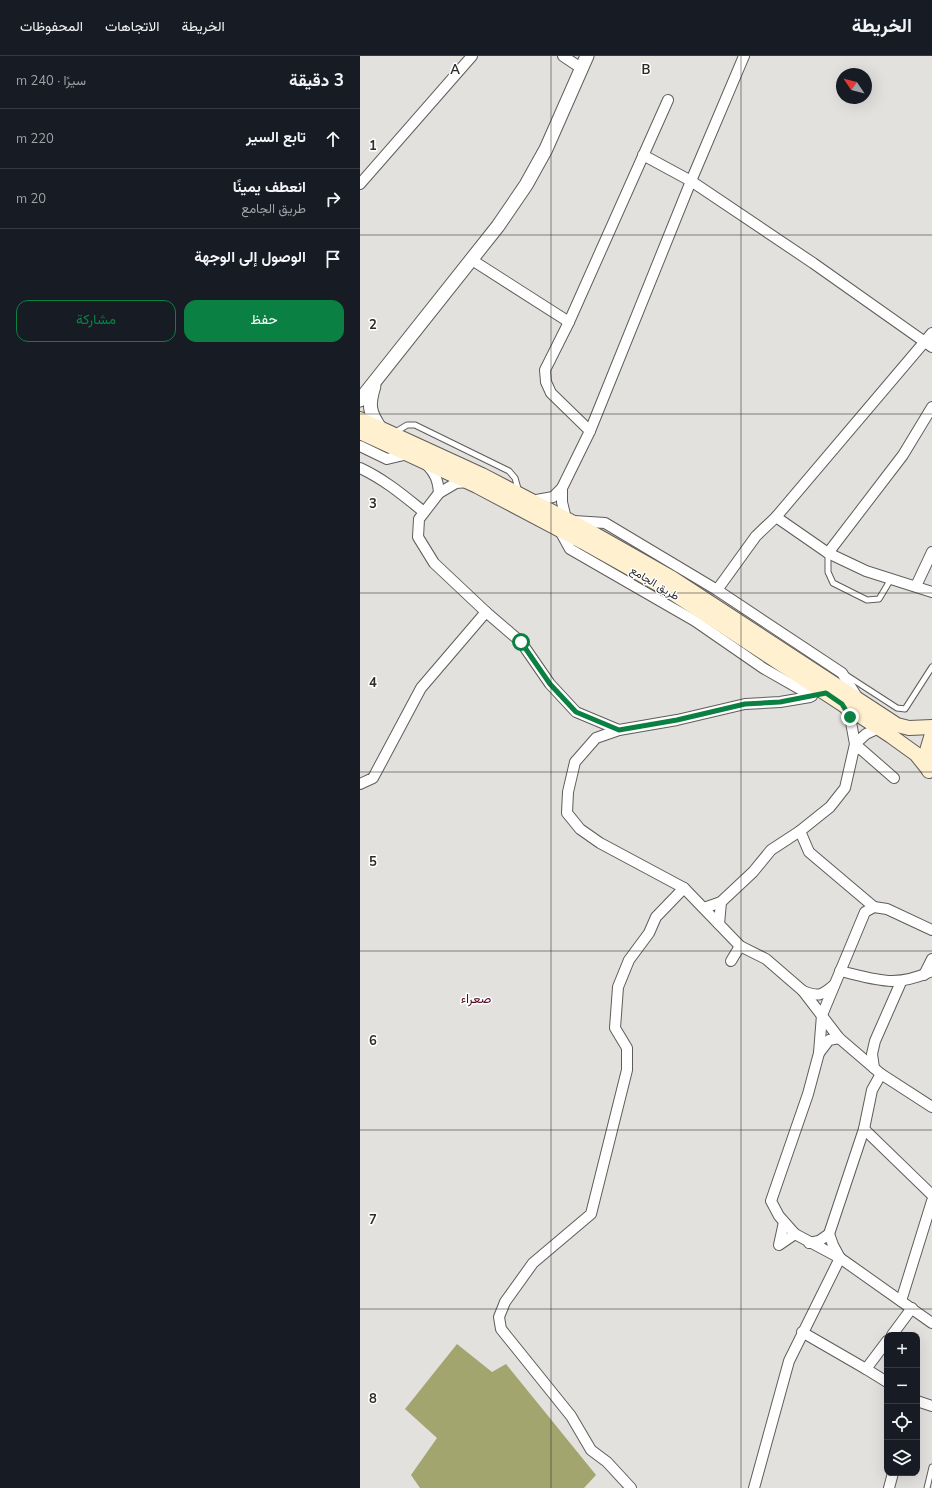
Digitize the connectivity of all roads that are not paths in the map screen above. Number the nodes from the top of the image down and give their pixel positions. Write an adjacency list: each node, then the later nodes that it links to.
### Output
1 (472, 56): 8 (street)
2 (563, 56): 4 (street)
3 (744, 56): 7 (street)
4 (584, 62): 9 (street)
5 (668, 100): 6 (street)
6 (643, 155): 7 (street); 10 (street)
7 (691, 181): 12 (street); 19 (street)
8 (360, 184)
9 (472, 260): 10 (street); 14 (street)
10 (569, 322): 19 (street)
11 (932, 332): 12 (street)
12 (923, 342): 13 (street); 30 (street)
13 (932, 347)
14 (375, 383): 15 (street); 18 (street)
15 (360, 400)
16 (932, 407): 33 (street)
17 (360, 419): 18 (main road, طريق الجامع)
18 (386, 431): 28 (main road, طريق الجامع)
19 (590, 431): 26 (street)
20 (360, 432): 22 (main road, طريق الجامع)
21 (360, 446): 22 (street)
22 (408, 454): 23 (main road, طريق الجامع)
23 (424, 462): 25 (main road, طريق الجامع); 27 (street)
24 (360, 468): 29 (street)
25 (468, 482): 27 (street); 31 (main road, طريق الجامع)
26 (562, 488): 28 (street); 31 (street)
27 (439, 493): 29 (street)
28 (525, 498): 31 (main road, طريق الجامع)
29 (424, 512): 38 (street)
30 (776, 517): 33 (street); 36 (street)
31 (565, 523): 36 (street); 41 (main road, طريق الجامع); 42 (street); 43 (main road, طريق الجامع)
32 (932, 552): 35 (street)
33 (828, 553): 34 (street); 34 (lane)
34 (892, 578): 35 (street)
35 (916, 586): 37 (street)
36 (717, 590): 40 (street)
37 (932, 592)
38 (486, 612): 47 (street); 52 (street)
39 (932, 667): 40 (lane)
40 (842, 673): 43 (street)
41 (826, 693): 42 (street); 44 (main road, طريق الجامع)
42 (810, 697): 47 (street)
43 (859, 700): 45 (main road, طريق الجامع)
44 (842, 704): 46 (main road, طريق الجامع); 49 (street)
45 (932, 727)
46 (879, 728): 49 (street); 50 (main road, طريق الجامع)
47 (619, 730): 54 (street)
48 (932, 734): 50 (main road)
49 (855, 744): 51 (street); 53 (street)
50 (930, 773)
51 (894, 778)
52 (360, 784)
53 (800, 832): 55 (street); 56 (street)
54 (684, 888): 57 (street); 97 (street)
55 (721, 902): 57 (street); 58 (street)
56 (874, 907): 59 (street); 63 (street)
57 (704, 908): 58 (street)
58 (720, 924): 60 (street)
59 (932, 930)
60 (740, 946): 62 (street); 68 (street)
61 (932, 960): 64 (street)
62 (731, 961)
63 (840, 971): 65 (street); 67 (street)
64 (928, 973): 66 (street)
65 (885, 982): 66 (street); 69 (street)
66 (900, 982): 69 (street)
67 (835, 984): 68 (street); 70 (street)
68 (803, 991): 70 (street)
69 (894, 994): 72 (street)
70 (822, 1015): 71 (street); 74 (street)
71 (840, 1038): 73 (street); 74 (street)
72 (875, 1041): 73 (street); 75 (street)
73 (852, 1048): 75 (street)
74 (819, 1053): 80 (street)
75 (878, 1071): 76 (street); 77 (street)
76 (932, 1107)
77 (864, 1129): 78 (street); 82 (street)
78 (932, 1195)
79 (932, 1201): 85 (street)
80 (784, 1222): 81 (street); 81 (street)
81 (795, 1234): 83 (street)
82 (829, 1234): 83 (street); 84 (street)
83 (809, 1243): 84 (street)
84 (840, 1258): 85 (street); 88 (street)
85 (901, 1301): 86 (street)
86 (912, 1308): 87 (street); 89 (street)
87 (932, 1323)
88 (802, 1332): 91 (street); 98 (street)
89 (894, 1332)
90 (884, 1345): 91 (street)
91 (866, 1369): 92 (street)
92 (884, 1380)
93 (920, 1404): 94 (street)
94 (932, 1406)
95 (932, 1467): 100 (lane)
96 (892, 1476): 99 (street)
97 (631, 1488)
98 (754, 1488)
99 (888, 1488)
100 (927, 1488)

